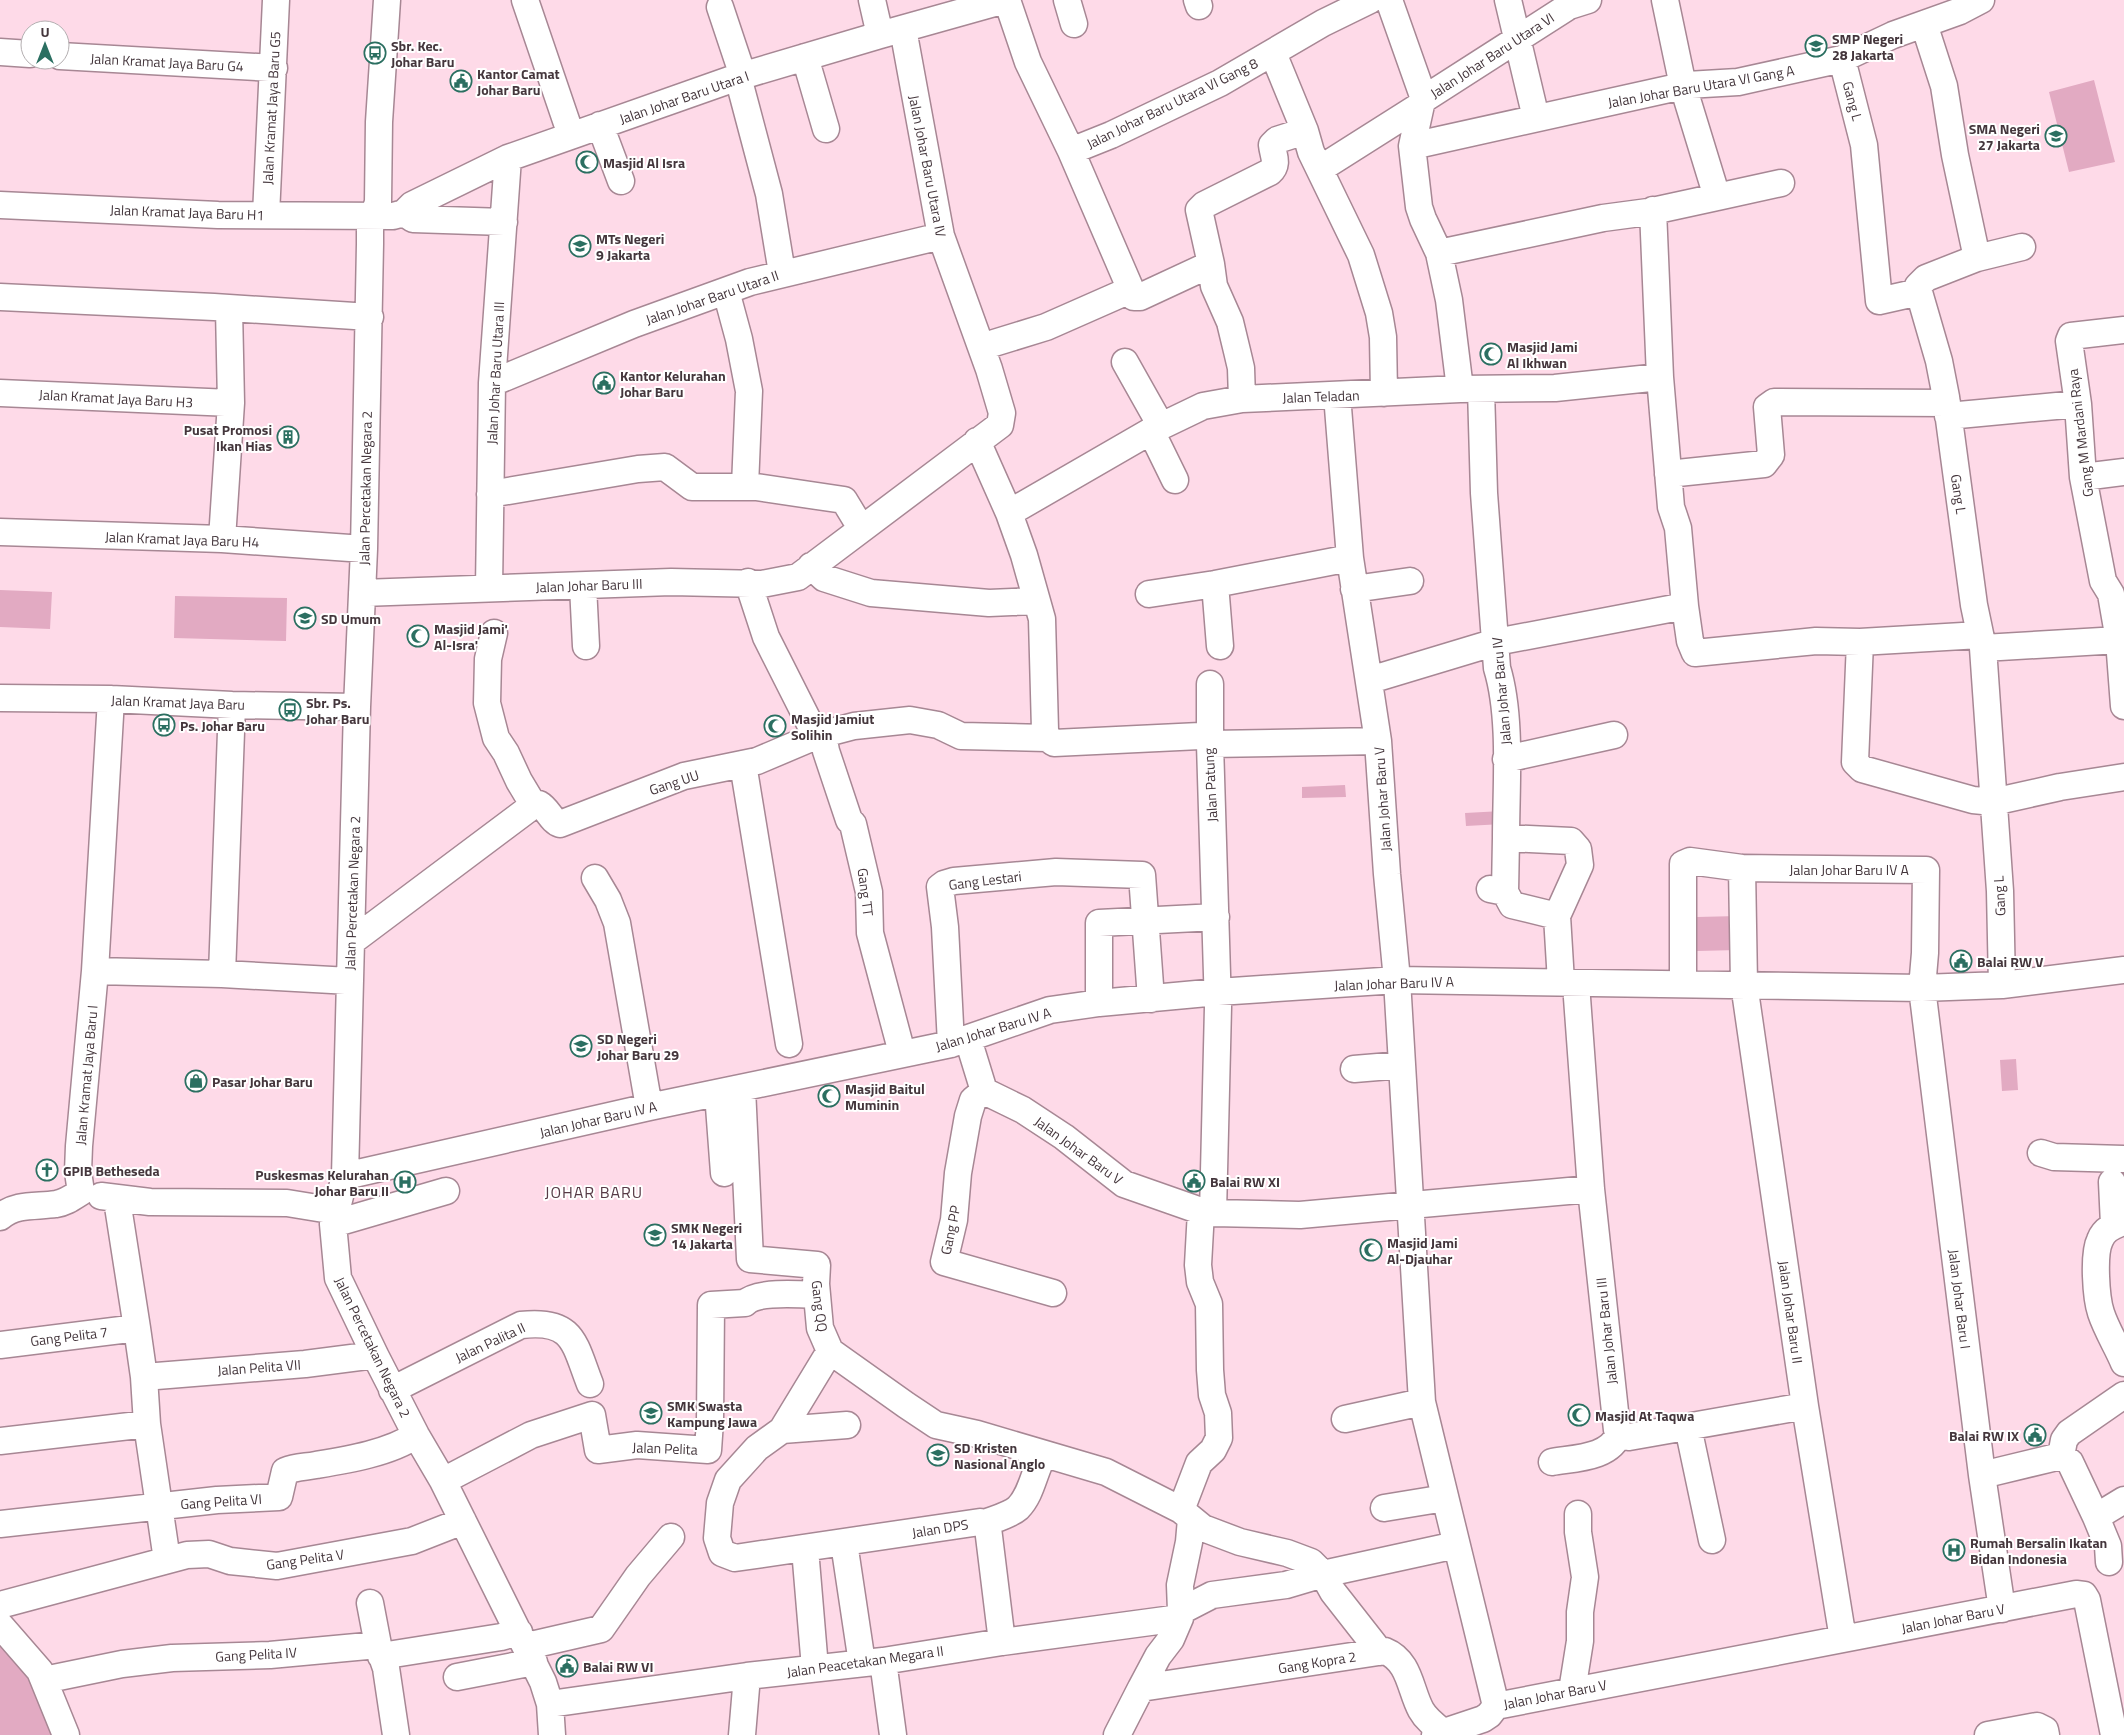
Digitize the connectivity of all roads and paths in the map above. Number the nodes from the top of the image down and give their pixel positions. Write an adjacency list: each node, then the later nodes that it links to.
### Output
1 (276, 0): 22 (street, Jalan Kramat Jaya Baru G5)
2 (387, 0): 42 (street, Jalan Percetakan Negara 2)
3 (525, 0): 30 (street)
4 (872, 0): 14 (street, Jalan Johar Baru Utara IV)
5 (1006, 0): 14 (street, Jalan Johar Baru Utara I); 32 (street)
6 (1370, 0): 18 (street, Jalan Johar Baru Utara VI Gang 8)
7 (1388, 0): 25 (street, Jalan Johar Baru Utara VI)
8 (1508, 0): 15 (street)
9 (1588, 0): 15 (street, Jalan Johar Baru Utara VI)
10 (1665, 0): 24 (street)
11 (1981, 0): 13 (street, Jalan Johar Baru Utara VI Gang A)
12 (720, 7): 23 (street)
13 (1924, 24): 21 (street, Jalan Johar Baru Utara VI Gang A); 47 (street)
14 (891, 32): 20 (street, Jalan Johar Baru Utara I); 44 (street, Jalan Johar Baru Utara IV)
15 (1517, 38): 25 (street, Jalan Johar Baru Utara VI); 26 (street)
16 (0, 52): 17 (street)
17 (20, 53)
18 (1272, 53): 29 (street); 32 (street, Jalan Johar Baru Utara VI Gang 8)
19 (70, 57): 22 (street, Jalan Kramat Jaya Baru G4)
20 (805, 57): 23 (street, Jalan Johar Baru Utara I); 28 (street)
21 (1842, 59): 24 (street, Jalan Johar Baru Utara VI Gang A); 52 (street, Gang L)
22 (274, 68): 41 (street, Jalan Kramat Jaya Baru G5)
23 (740, 77): 27 (street, Jalan Johar Baru Utara I); 49 (street)
24 (1683, 86): 26 (street, Jalan Johar Baru Utara VI Gang A); 37 (street)
25 (1422, 102): 31 (street, Jalan Johar Baru Utara VI); 34 (street)
26 (1536, 118): 31 (street, Jalan Johar Baru Utara VI Gang A)
27 (600, 125): 30 (street, Jalan Johar Baru Utara I); 35 (street)
28 (826, 129)
29 (1305, 131): 34 (street); 48 (street)
30 (571, 136): 33 (street, Jalan Johar Baru Utara I)
31 (1412, 146): 46 (street, Jalan Johar Baru Utara VI)
32 (1071, 151): 50 (street, Jalan Johar Baru Utara VI Gang 8)
33 (508, 158): 40 (street, Jalan Johar Baru Utara I); 43 (street, Jalan Johar Baru Utara III)
34 (1320, 169): 63 (street)
35 (621, 181)
36 (1781, 183): 37 (street)
37 (1717, 197): 39 (street)
38 (0, 204): 41 (street, Jalan Kramat Jaya Baru H1)
39 (1654, 210): 46 (street); 59 (street)
40 (404, 213): 42 (street, Jalan Johar Baru Utara I); 43 (street)
41 (266, 215): 42 (street, Jalan Kramat Jaya Baru H1)
42 (374, 216): 55 (street, Jalan Percetakan Negara 2)
43 (504, 222): 60 (street, Jalan Johar Baru Utara III)
44 (941, 236): 49 (street, Jalan Johar Baru Utara II); 57 (street, Jalan Johar Baru Utara IV)
45 (2022, 247): 47 (street)
46 (1439, 253): 61 (street, Jalan Johar Baru Utara VI)
47 (1977, 258): 52 (street)
48 (1211, 264): 50 (street); 65 (street)
49 (782, 273): 51 (street, Jalan Johar Baru Utara II)
50 (1130, 290): 57 (street)
51 (726, 291): 60 (street, Jalan Johar Baru Utara II); 76 (street)
52 (1919, 292): 68 (street, Gang L)
53 (0, 297): 54 (street)
54 (229, 309): 55 (street); 66 (street)
55 (370, 317): 82 (street, Jalan Percetakan Negara 2)
56 (2124, 330): 67 (street, Gang M Mardani Raya)
57 (981, 348): 69 (street, Jalan Johar Baru Utara IV)
58 (1125, 362): 70 (street)
59 (1660, 377): 61 (street, Jalan Teladan); 73 (street)
60 (492, 383): 77 (street, Jalan Johar Baru Utara III)
61 (1470, 389): 63 (street, Jalan Teladan); 97 (street, Jalan Johar Baru IV)
62 (0, 393): 66 (street, Jalan Kramat Jaya Baru H3)
63 (1384, 393): 64 (street, Jalan Teladan)
64 (1337, 395): 65 (street, Jalan Teladan); 83 (street, Jalan Johar Baru V)
65 (1242, 399): 70 (street, Jalan Teladan)
66 (231, 403): 81 (street)
67 (2078, 404): 68 (street); 74 (street, Gang M Mardani Raya)
68 (1948, 410): 73 (street); 99 (street, Gang L)
69 (1002, 413): 71 (street, Jalan Johar Baru III)
70 (1156, 428): 75 (street); 78 (street, Jalan Teladan)
71 (977, 441): 78 (street); 79 (street, Jalan Johar Baru III)
72 (2124, 472): 74 (street)
73 (1668, 474): 94 (street)
74 (2083, 476): 96 (street, Gang M Mardani Raya)
75 (1175, 480)
76 (745, 486): 77 (street); 79 (street)
77 (490, 494): 89 (street, Jalan Johar Baru Utara III)
78 (1009, 514): 93 (street)
79 (862, 528): 84 (street, Jalan Johar Baru III)
80 (0, 532): 81 (street, Jalan Kramat Jaya Baru H4)
81 (222, 539): 82 (street, Jalan Kramat Jaya Baru H4)
82 (364, 549): 91 (street, Jalan Percetakan Negara 2)
83 (1350, 558): 87 (street); 90 (street, Jalan Johar Baru V)
84 (811, 566): 86 (street, Jalan Johar Baru III); 93 (street)
85 (1410, 581): 90 (street)
86 (748, 582): 88 (street, Jalan Johar Baru III); 109 (street, Gang TT)
87 (1216, 584): 92 (street); 101 (street)
88 (583, 586): 89 (street, Jalan Johar Baru III); 100 (street)
89 (489, 588): 91 (street, Jalan Johar Baru III)
90 (1354, 589): 102 (street, Jalan Johar Baru V)
91 (362, 593): 108 (street, Jalan Percetakan Negara 2)
92 (1149, 594)
93 (1036, 601): 111 (street)
94 (1685, 606): 97 (street); 98 (street)
95 (494, 634): 118 (street)
96 (2119, 640): 99 (street); 106 (street, Gang M Mardani Raya)
97 (1496, 642): 102 (street); 114 (street, Jalan Johar Baru IV)
98 (1860, 642): 99 (street); 117 (street)
99 (1981, 642): 117 (street, Gang L)
100 (586, 646)
101 (1220, 646)
102 (1370, 680): 113 (street, Jalan Johar Baru V)
103 (1210, 684): 112 (street)
104 (0, 698): 105 (street, Jalan Kramat Jaya Baru)
105 (111, 699): 107 (street, Jalan Kramat Jaya Baru); 127 (street, Jalan Kramat Jaya Baru I)
106 (2124, 704)
107 (232, 705): 108 (street, Jalan Kramat Jaya Baru); 128 (street)
108 (357, 707): 125 (street, Jalan Percetakan Negara 2)
109 (819, 735): 111 (street, Gang UU); 115 (street, Gang UU); 141 (street, Gang TT)
110 (1614, 735): 114 (street)
111 (1047, 738): 112 (street, Jalan Patung)
112 (1208, 741): 113 (street); 123 (street, Jalan Patung)
113 (1378, 741): 129 (street, Jalan Johar Baru V)
114 (1506, 759): 119 (street, Jalan Johar Baru IV)
115 (743, 764): 118 (street, Gang UU); 140 (street)
116 (2124, 777): 117 (street)
117 (1992, 802): 134 (street, Gang L)
118 (534, 806): 125 (street)
119 (1506, 838): 122 (street); 122 (street)
120 (1742, 868): 132 (street, Jalan Johar Baru IV A); 133 (street); 135 (street, Jalan Johar Baru IV A)
121 (595, 878): 146 (street)
122 (1557, 916): 131 (street)
123 (1216, 918): 124 (street); 136 (street, Jalan Patung)
124 (1146, 921): 137 (street, Gang Lestari); 138 (street); 139 (street, Gang Lestari)
125 (351, 942): 130 (street, Jalan Percetakan Negara 2)
126 (2124, 970): 134 (street, Jalan Johar Baru IV A)
127 (95, 971): 128 (street); 154 (street, Jalan Kramat Jaya Baru I)
128 (222, 974): 130 (street)
129 (1397, 980): 131 (street, Jalan Johar Baru IV A); 136 (street, Jalan Johar Baru IV A); 142 (street, Jalan Johar Baru V)
130 (350, 981): 150 (street, Jalan Percetakan Negara 2)
131 (1568, 983): 132 (street, Jalan Johar Baru IV A); 152 (street, Jalan Johar Baru III)
132 (1683, 984): 133 (street, Jalan Johar Baru IV A)
133 (1744, 984): 135 (street, Jalan Johar Baru IV A); 173 (street, Jalan Johar Baru II)
134 (2002, 985): 135 (street, Jalan Johar Baru IV A)
135 (1922, 988): 185 (street, Jalan Johar Baru I)
136 (1218, 992): 137 (street, Jalan Johar Baru IV A); 157 (street, Jalan Patung)
137 (1150, 999): 138 (street, Jalan Johar Baru IV A)
138 (1099, 1003): 139 (street, Jalan Johar Baru IV A)
139 (959, 1041): 141 (street, Jalan Johar Baru IV A); 145 (street)
140 (789, 1044)
141 (902, 1053): 144 (street, Jalan Johar Baru IV A)
142 (1402, 1065): 143 (street); 156 (street, Jalan Johar Baru V)
143 (1354, 1068)
144 (730, 1091): 146 (street, Jalan Johar Baru IV A); 149 (street); 162 (street, Gang QQ)
145 (984, 1091): 157 (street, Jalan Johar Baru V); 161 (street, Gang PP)
146 (649, 1107): 150 (street, Jalan Johar Baru IV A)
147 (2041, 1153): 148 (street)
148 (2124, 1159)
149 (724, 1173)
150 (345, 1176): 159 (street, Jalan Percetakan Negara 2)
151 (2112, 1182): 160 (street)
152 (1591, 1190): 156 (street); 179 (street, Jalan Johar Baru III)
153 (446, 1191): 159 (street)
154 (81, 1192): 155 (street); 158 (street)
155 (117, 1200): 159 (street); 163 (street)
156 (1410, 1206): 157 (street, Jalan Johar Baru V); 172 (street, Jalan Johar Baru V)
157 (1207, 1212): 191 (street, Jalan Patung)
158 (0, 1217)
159 (334, 1218): 166 (street, Jalan Percetakan Negara 2)
160 (2119, 1224): 167 (street)
161 (1053, 1293)
162 (817, 1295): 165 (street, Gang QQ); 186 (street, Jalan Pelita)
163 (137, 1328): 164 (street, Gang Pelita 7); 168 (street)
164 (0, 1345)
165 (830, 1351): 178 (street); 182 (street, Gang QQ)
166 (364, 1357): 168 (street, Jalan Pelita VII); 170 (street, Jalan Percetakan Negara 2)
167 (2124, 1363)
168 (144, 1378): 175 (street)
169 (590, 1384): 170 (street, Jalan Palita II)
170 (392, 1390): 180 (street, Jalan Percetakan Negara 2)
171 (2124, 1395): 183 (street)
172 (1422, 1402): 174 (street); 187 (street, Jalan Johar Baru V)
173 (1805, 1406): 177 (street); 211 (street, Jalan Johar Baru II)
174 (1345, 1419)
175 (147, 1424): 181 (street); 189 (street)
176 (847, 1426): 178 (street)
177 (1688, 1427): 179 (street); 198 (street)
178 (782, 1430): 201 (street, Jalan DPS)
179 (1619, 1433): 184 (street)
180 (414, 1436): 186 (street, Jalan Percetakan Negara 2); 189 (street, Gang Pelita VI)
181 (0, 1441)
182 (1044, 1454): 191 (street, Gang QQ); 195 (street)
183 (2061, 1456): 185 (street); 193 (street)
184 (1552, 1462)
185 (1982, 1475): 208 (street, Jalan Johar Baru I)
186 (443, 1481): 194 (street, Jalan Percetakan Negara 2)
187 (1445, 1498): 190 (street); 200 (street, Jalan Johar Baru V)
188 (2124, 1500): 193 (street)
189 (159, 1506): 196 (street, Gang Pelita VI); 203 (street)
190 (1384, 1508)
191 (1186, 1514): 204 (street, Gang QQ); 209 (street, Jalan Patung)
192 (1578, 1514): 222 (street)
193 (2096, 1517): 202 (street)
194 (463, 1521): 203 (street, Gang Pelita V); 213 (street, Jalan Percetakan Negara 2)
195 (985, 1523): 199 (street, Jalan DPS); 212 (street, Jalan DPS)
196 (0, 1524)
197 (671, 1537): 213 (street)
198 (1712, 1540)
199 (844, 1543): 201 (street, Jalan DPS); 216 (street)
200 (1456, 1545): 204 (street, Jalan Peacetakan Megara II); 224 (street, Jalan Johar Baru V)
201 (805, 1549): 217 (street)
202 (2117, 1557): 205 (street)
203 (167, 1560): 207 (street, Gang Pelita V)
204 (1323, 1574): 209 (street, Jalan Peacetakan Megara II); 215 (street)
205 (2084, 1595): 208 (street, Jalan Johar Baru V); 234 (street)
206 (370, 1603): 214 (street)
207 (0, 1605)
208 (2002, 1609): 211 (street, Jalan Johar Baru V)
209 (1181, 1614): 212 (street, Jalan Peacetakan Megara II); 221 (street)
210 (0, 1625): 220 (street)
211 (1843, 1639): 222 (street, Jalan Johar Baru V)
212 (1002, 1642): 216 (street, Jalan Peacetakan Megara II)
213 (527, 1647): 214 (street, Gang Pelita IV); 219 (street); 223 (street, Jalan Percetakan Negara 2)
214 (380, 1651): 220 (street, Gang Pelita IV); 227 (street)
215 (1380, 1652): 221 (street, Gang Kopra 2); 225 (street)
216 (872, 1662): 217 (street, Jalan Peacetakan Megara II); 230 (street)
217 (815, 1668): 218 (street, Jalan Peacetakan Megara II)
218 (747, 1676): 223 (street, Jalan Peacetakan Megara II); 229 (street)
219 (456, 1677)
220 (44, 1680): 226 (street)
221 (1145, 1688): 231 (street)
222 (1572, 1691): 224 (street, Jalan Johar Baru V)
223 (550, 1704): 228 (street, Jalan Percetakan Negara 2)
224 (1496, 1706): 225 (street)
225 (1439, 1733)
226 (66, 1735)
227 (396, 1735)
228 (552, 1735)
229 (742, 1735)
230 (893, 1735)
231 (1117, 1735)
232 (1988, 1735): 233 (street)
233 (2046, 1735)
234 (2114, 1735)

